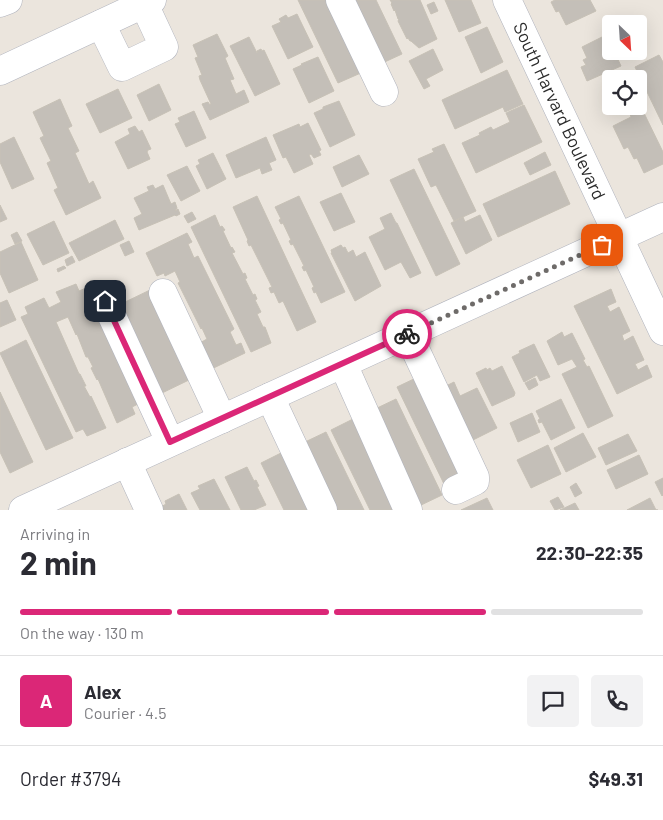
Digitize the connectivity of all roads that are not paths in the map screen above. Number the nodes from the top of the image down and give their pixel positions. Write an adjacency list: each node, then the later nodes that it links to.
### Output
1 (8, 0): 5 (street)
2 (340, 0): 8 (street)
3 (507, 0): 10 (street, South Harvard Boulevard)
4 (148, 2): 6 (street); 6 (street)
5 (0, 4)
6 (100, 24): 7 (street)
7 (0, 71)
8 (384, 92)
9 (663, 217): 10 (street)
10 (619, 237): 13 (street, South Harvard Boulevard); 14 (street)
11 (163, 293): 17 (street)
12 (105, 301): 18 (street)
13 (663, 331)
14 (408, 334): 15 (street); 20 (street)
15 (343, 364): 16 (street); 25 (street)
16 (270, 397): 17 (street); 24 (street)
17 (222, 418): 18 (street)
18 (170, 442): 19 (street)
19 (127, 462): 21 (street); 23 (street)
20 (456, 490)
21 (69, 500): 22 (street)
22 (23, 510)
23 (150, 510)
24 (323, 510)
25 (408, 510)

